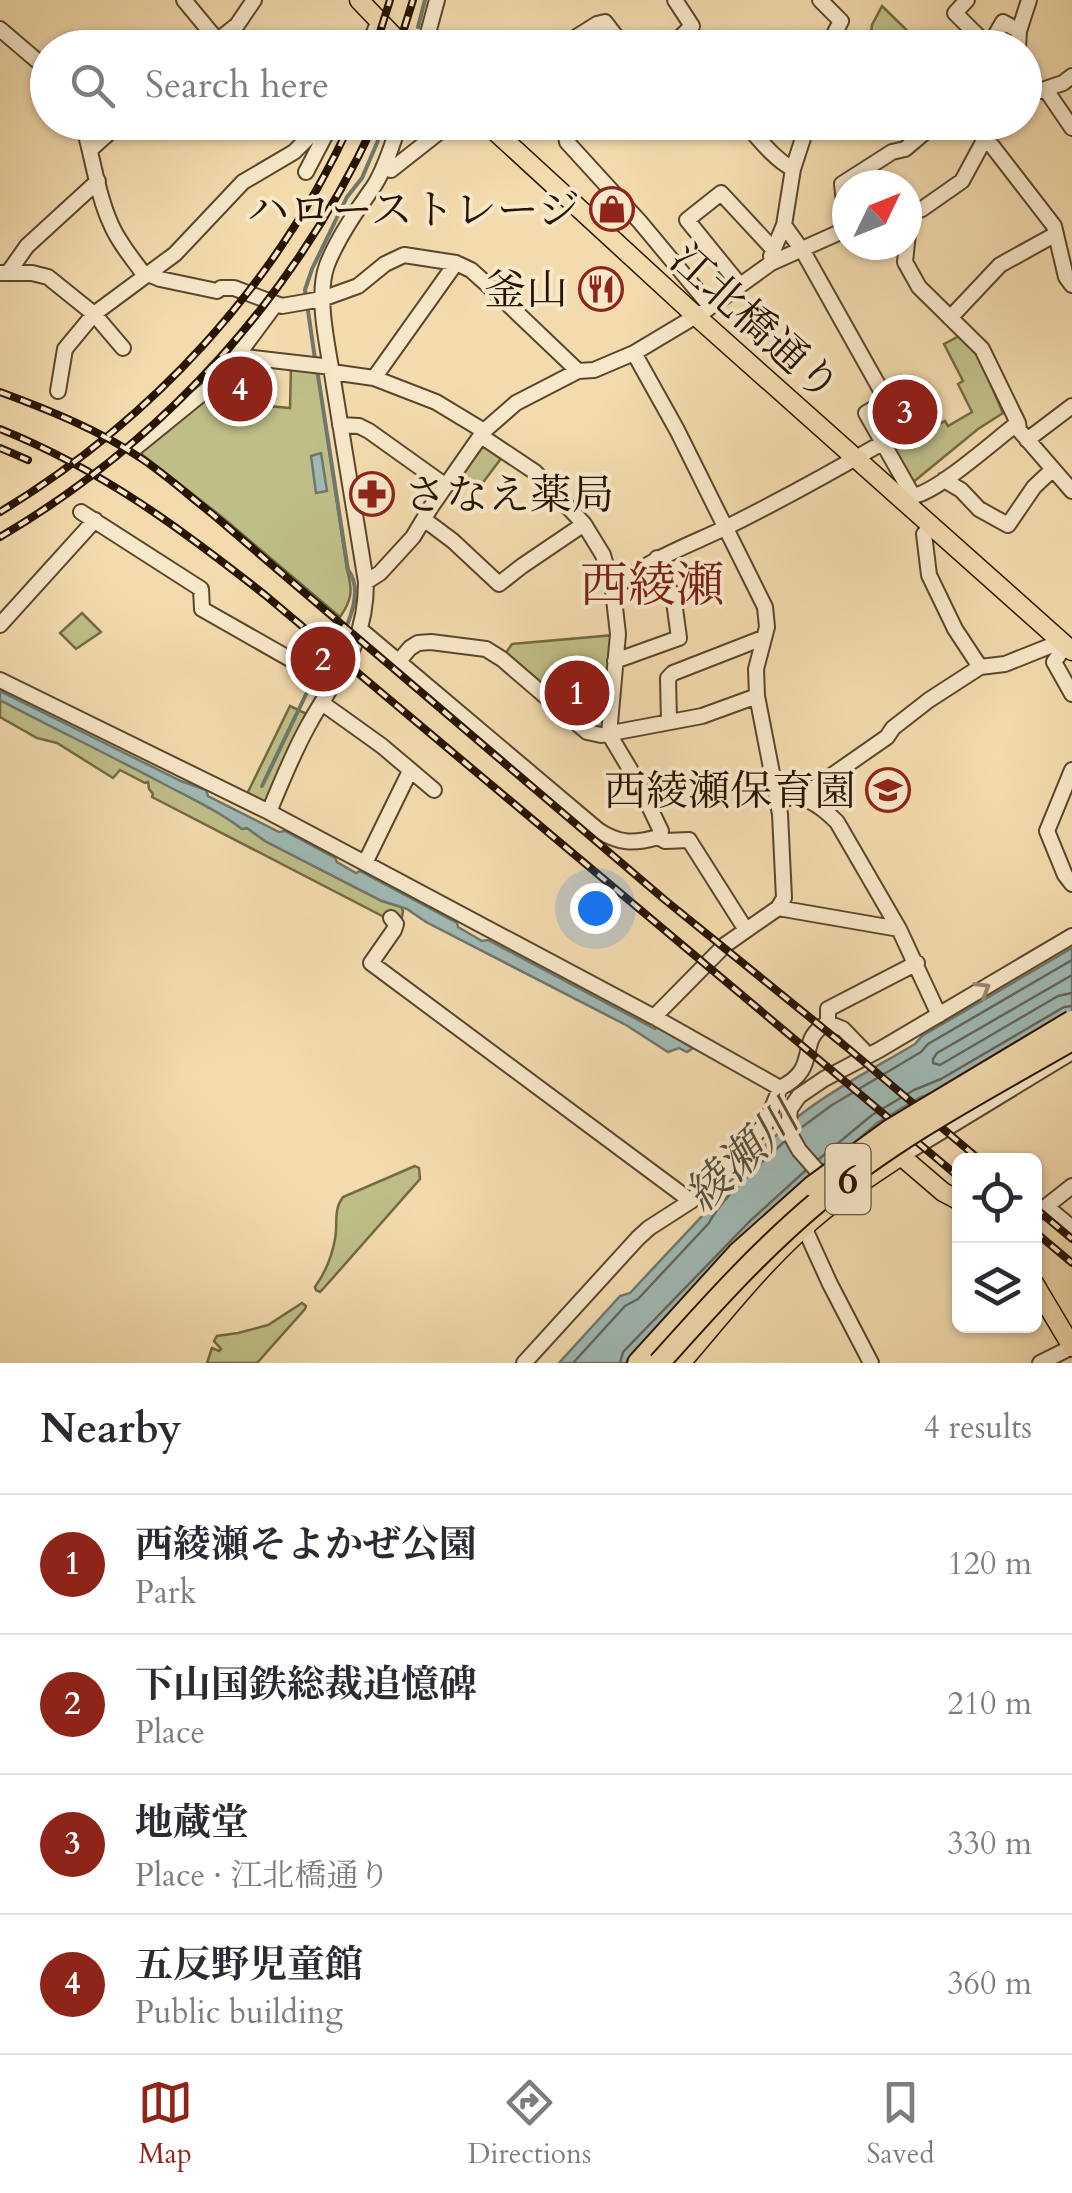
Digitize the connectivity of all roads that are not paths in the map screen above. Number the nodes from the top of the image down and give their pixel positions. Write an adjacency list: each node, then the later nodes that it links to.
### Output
1 (184, 0): 11 (street)
2 (254, 0): 12 (street)
3 (360, 0): 9 (main road)
4 (437, 0): 15 (street)
5 (674, 0): 18 (street)
6 (820, 0): 19 (street)
7 (967, 0): 20 (street)
8 (1029, 0): 21 (street)
9 (379, 20): 13 (street); 14 (main road)
10 (0, 29): 22 (street)
11 (203, 30)
12 (230, 30)
13 (375, 30)
14 (388, 30)
15 (429, 30)
16 (588, 30): 17 (street)
17 (611, 30)
18 (688, 30)
19 (836, 30)
20 (972, 30)
21 (1022, 30)
22 (30, 55)
23 (1069, 83): 24 (street)
24 (1046, 90): 25 (street); 26 (street)
25 (1042, 91)
26 (1072, 128)
27 (88, 140): 40 (street)
28 (101, 140): 40 (street)
29 (306, 140): 56 (street)
30 (323, 140): 44 (street)
31 (394, 140): 41 (street)
32 (429, 140): 41 (street)
33 (506, 140): 61 (main road, 江北橋通り)
34 (567, 140): 61 (street)
35 (760, 140): 42 (street)
36 (802, 140): 42 (street)
37 (916, 140): 43 (street)
38 (983, 140): 46 (street)
39 (998, 140): 48 (street)
40 (91, 149): 45 (street)
41 (384, 168): 59 (street)
42 (793, 169): 47 (street)
43 (864, 170)
44 (306, 172)
45 (98, 181): 55 (street); 56 (street)
46 (922, 210)
47 (784, 225): 50 (street); 51 (street)
48 (1056, 234): 54 (street); 63 (street)
49 (832, 235): 50 (street)
50 (801, 248): 51 (street); 76 (street)
51 (772, 256): 57 (street); 57 (street)
52 (905, 260): 63 (street)
53 (456, 263): 59 (street); 68 (street); 69 (street)
54 (1068, 268): 58 (street)
55 (4, 273): 62 (street)
56 (146, 275): 60 (street); 62 (street)
57 (739, 284): 61 (street)
58 (1072, 285)
59 (322, 299): 60 (street); 67 (street)
60 (275, 305): 66 (street)
61 (703, 311): 65 (street); 78 (main road, 江北橋通り)
62 (94, 314): 64 (street); 70 (street)
63 (950, 318): 72 (street)
64 (123, 348)
65 (634, 353): 68 (street); 87 (street)
66 (237, 356): 67 (street); 77 (street)
67 (332, 370): 69 (street); 73 (street)
68 (578, 371): 74 (street)
69 (374, 378): 74 (street)
70 (58, 391)
71 (1072, 406): 75 (street)
72 (1018, 423): 75 (street); 80 (street)
73 (340, 425): 81 (street); 89 (street)
74 (483, 434): 81 (street); 85 (street)
75 (1026, 440): 79 (street)
76 (882, 444): 78 (street); 83 (street)
77 (134, 448)
78 (856, 458): 83 (main road, 江北橋通り); 87 (street)
79 (1052, 470): 80 (street); 82 (street)
80 (944, 480): 83 (street)
81 (446, 486): 84 (street)
82 (1072, 492)
83 (910, 500): 86 (main road, 江北橋通り)
84 (428, 514): 85 (street); 89 (street)
85 (584, 524): 90 (street)
86 (931, 526): 94 (main road, 江北橋通り); 97 (street)
87 (724, 528): 88 (street); 93 (street)
88 (657, 558): 90 (street); 95 (street)
89 (366, 582): 92 (street)
90 (613, 590): 95 (street)
91 (0, 625): 99 (street)
92 (360, 630): 96 (street); 99 (street)
93 (764, 638): 101 (street); 103 (street)
94 (1062, 647): 97 (street); 100 (street)
95 (615, 661): 104 (street)
96 (398, 662): 104 (street); 111 (street)
97 (980, 666): 108 (street)
98 (0, 680): 110 (street)
99 (334, 684): 102 (street)
100 (1072, 694)
101 (757, 696): 103 (street); 109 (street)
102 (322, 703): 106 (street); 110 (street)
103 (670, 722): 104 (street)
104 (609, 734): 111 (street)
105 (1072, 770): 113 (street)
106 (410, 771): 107 (street); 112 (street)
107 (434, 790)
108 (805, 798): 109 (street); 116 (street)
109 (778, 801): 114 (street)
110 (269, 812): 112 (street)
111 (658, 837): 117 (street)
112 (365, 863): 121 (street)
113 (1072, 884)
114 (778, 908): 116 (street); 117 (street)
115 (392, 918): 133 (street)
116 (900, 929): 119 (street)
117 (746, 930): 121 (street)
118 (1072, 936): 120 (street, one-way to 118)
119 (917, 963): 120 (street); 123 (street)
120 (939, 1015): 126 (street)
121 (654, 1017): 127 (street)
122 (1072, 1021): 142 (highway, 6, bridge)
123 (828, 1023): 126 (street); 127 (street)
124 (1072, 1040): 143 (highway, 6, bridge)
125 (1072, 1052): 128 (street)
126 (868, 1055): 130 (street)
127 (780, 1088): 133 (street)
128 (990, 1101): 129 (street); 130 (street)
129 (901, 1156): 132 (main road); 136 (main road)
130 (828, 1182): 140 (street)
131 (1072, 1186): 134 (street)
132 (952, 1197)
133 (692, 1201): 141 (street)
134 (1042, 1211)
135 (1042, 1213): 137 (street)
136 (804, 1227): 140 (main road); 144 (street)
137 (1072, 1228)
138 (1042, 1296): 139 (main road)
139 (1072, 1347): 145 (street)
140 (686, 1361)
141 (524, 1363)
142 (638, 1363)
143 (658, 1363)
144 (871, 1363)
145 (1042, 1363)

